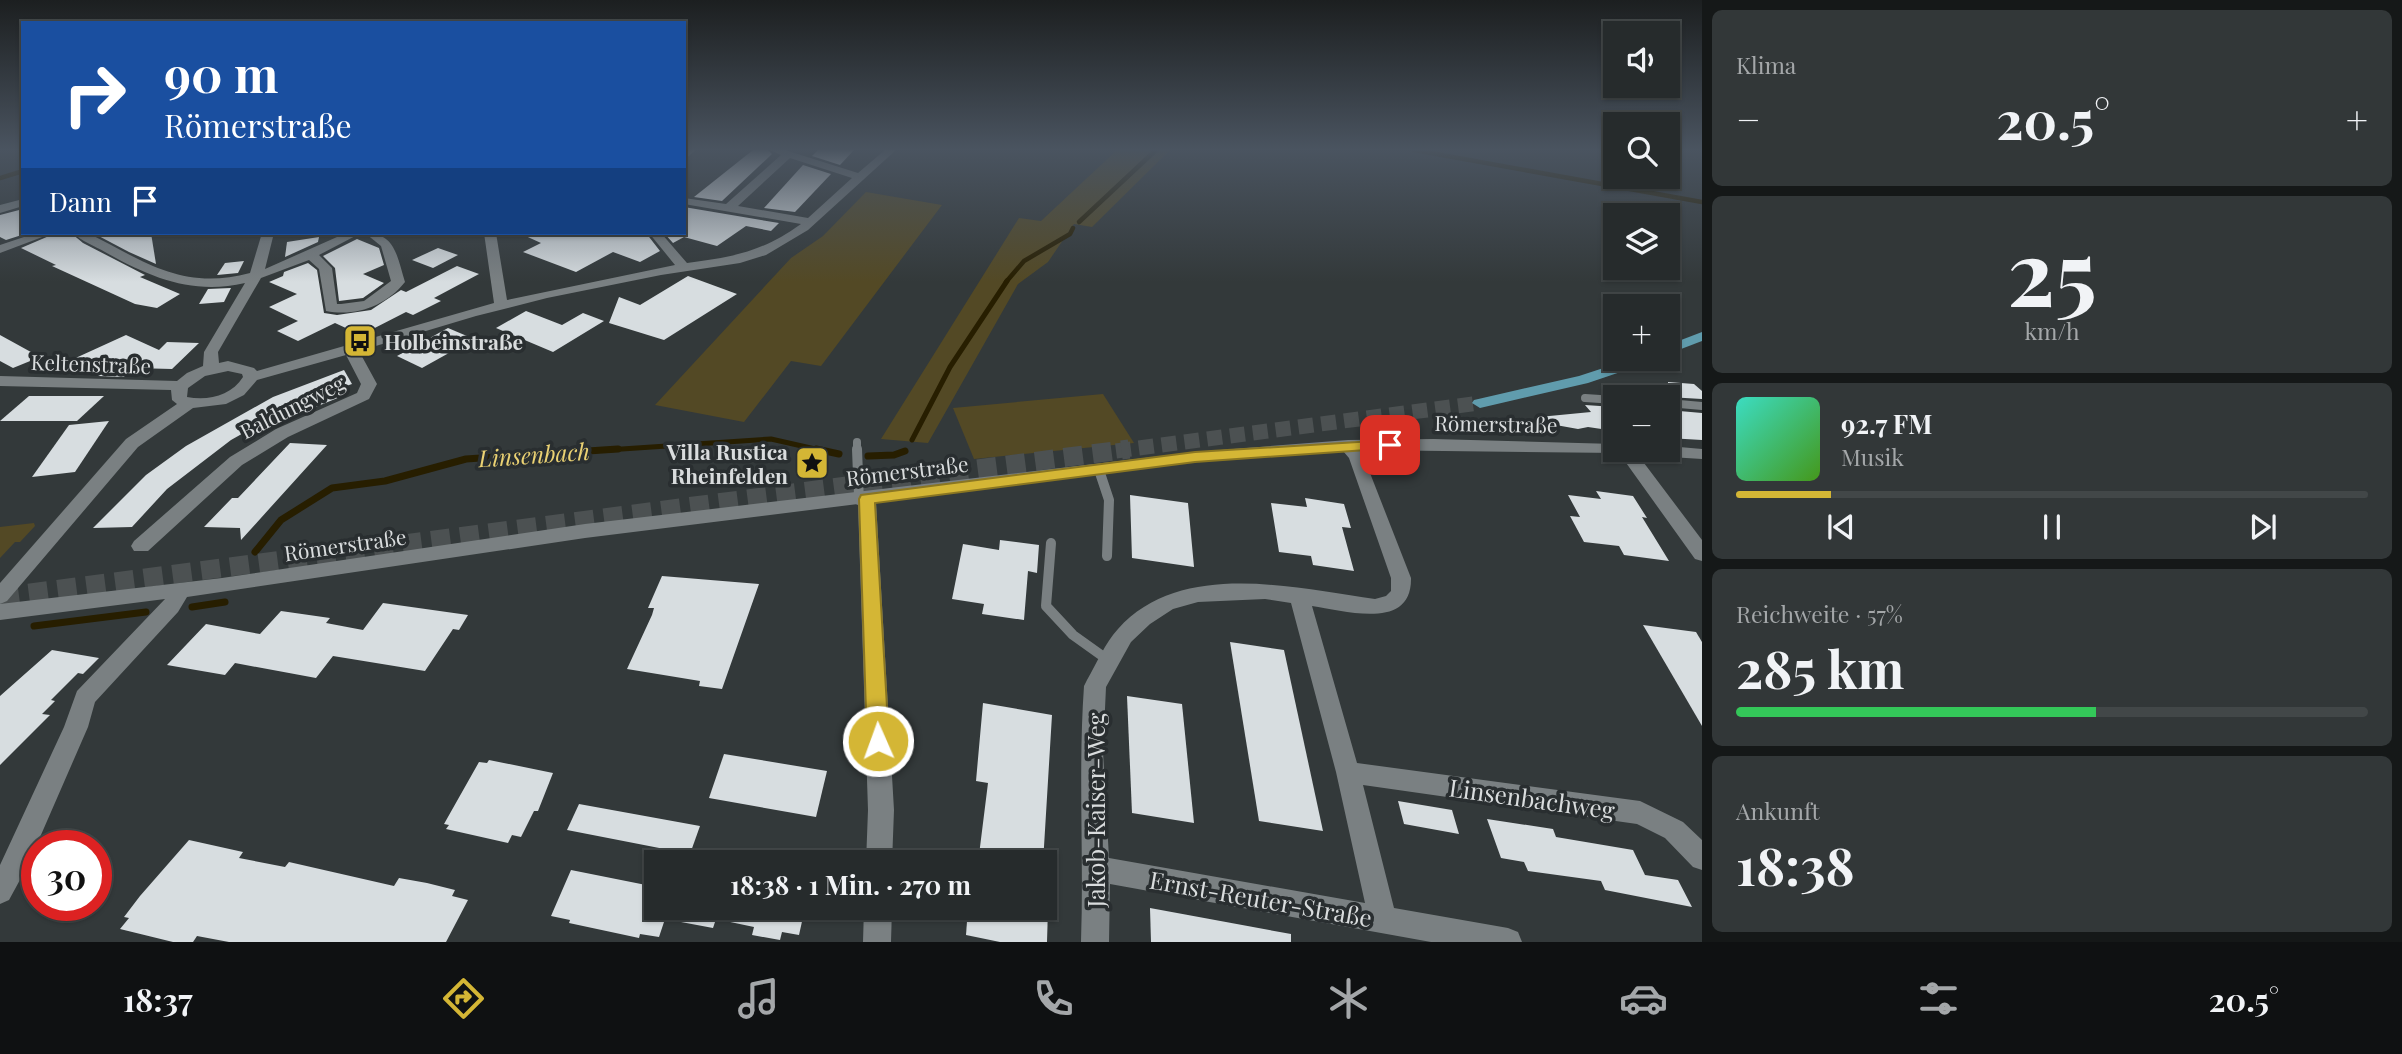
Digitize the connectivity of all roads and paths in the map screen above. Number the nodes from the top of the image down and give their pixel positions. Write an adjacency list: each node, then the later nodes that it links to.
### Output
1 (744, 194): 5 (street)
2 (839, 194): 7 (street)
3 (686, 201): 5 (street)
4 (21, 202): 6 (street)
5 (729, 208): 7 (street)
6 (0, 209)
7 (810, 222): 17 (street)
8 (41, 235): 15 (street)
9 (83, 235): 18 (street)
10 (267, 235): 18 (street)
11 (351, 235): 16 (street)
12 (374, 235): 16 (street)
13 (491, 235): 19 (street)
14 (657, 235): 17 (street)
15 (0, 249)
16 (311, 254): 18 (street)
17 (684, 267): 19 (street)
18 (256, 276): 23 (street)
19 (501, 305): 22 (street)
20 (1702, 336): 21 (main road)
21 (1680, 345)
22 (351, 351): 25 (street); 43 (street, Baldungweg)
23 (211, 369): 25 (street); 27 (street)
24 (1610, 371): 30 (main road)
25 (251, 377): 31 (street)
26 (0, 381): 27 (street, Keltenstraße)
27 (180, 386): 31 (street)
28 (1585, 398): 29 (lane)
29 (1603, 399)
30 (1480, 402)
31 (189, 403): 47 (street)
32 (1680, 404): 33 (lane)
33 (1702, 405)
34 (858, 442): 41 (lane)
35 (1348, 445): 36 (street, Römerstraße); 40 (street, Römerstraße); 48 (street, Jakob-Kaiser-Weg)
36 (1603, 448)
37 (1680, 453): 38 (street)
38 (1702, 454)
39 (1634, 462): 44 (street)
40 (1099, 470): 41 (street, Römerstraße); 45 (lane)
41 (863, 499): 46 (street, Römerstraße); 52 (street)
42 (1051, 543): 50 (lane)
43 (141, 546)
44 (1702, 554)
45 (1107, 556)
46 (181, 590): 49 (street, Römerstraße); 55 (street)
47 (0, 596)
48 (1300, 599): 50 (street, Jakob-Kaiser-Weg); 51 (street)
49 (0, 612)
50 (1109, 660): 54 (street, Jakob-Kaiser-Weg)
51 (1348, 772): 53 (street, Linsenbachweg); 57 (street)
52 (879, 850)
53 (1702, 858)
54 (1097, 869): 57 (street, Ernst-Reuter-Straße); 60 (street, Jakob-Kaiser-Weg)
55 (0, 891)
56 (878, 920): 59 (street)
57 (1383, 920): 58 (street, Ernst-Reuter-Straße)
58 (1430, 935): 61 (street, Ernst-Reuter-Straße)
59 (877, 942)
60 (1096, 942)
61 (1508, 942)

